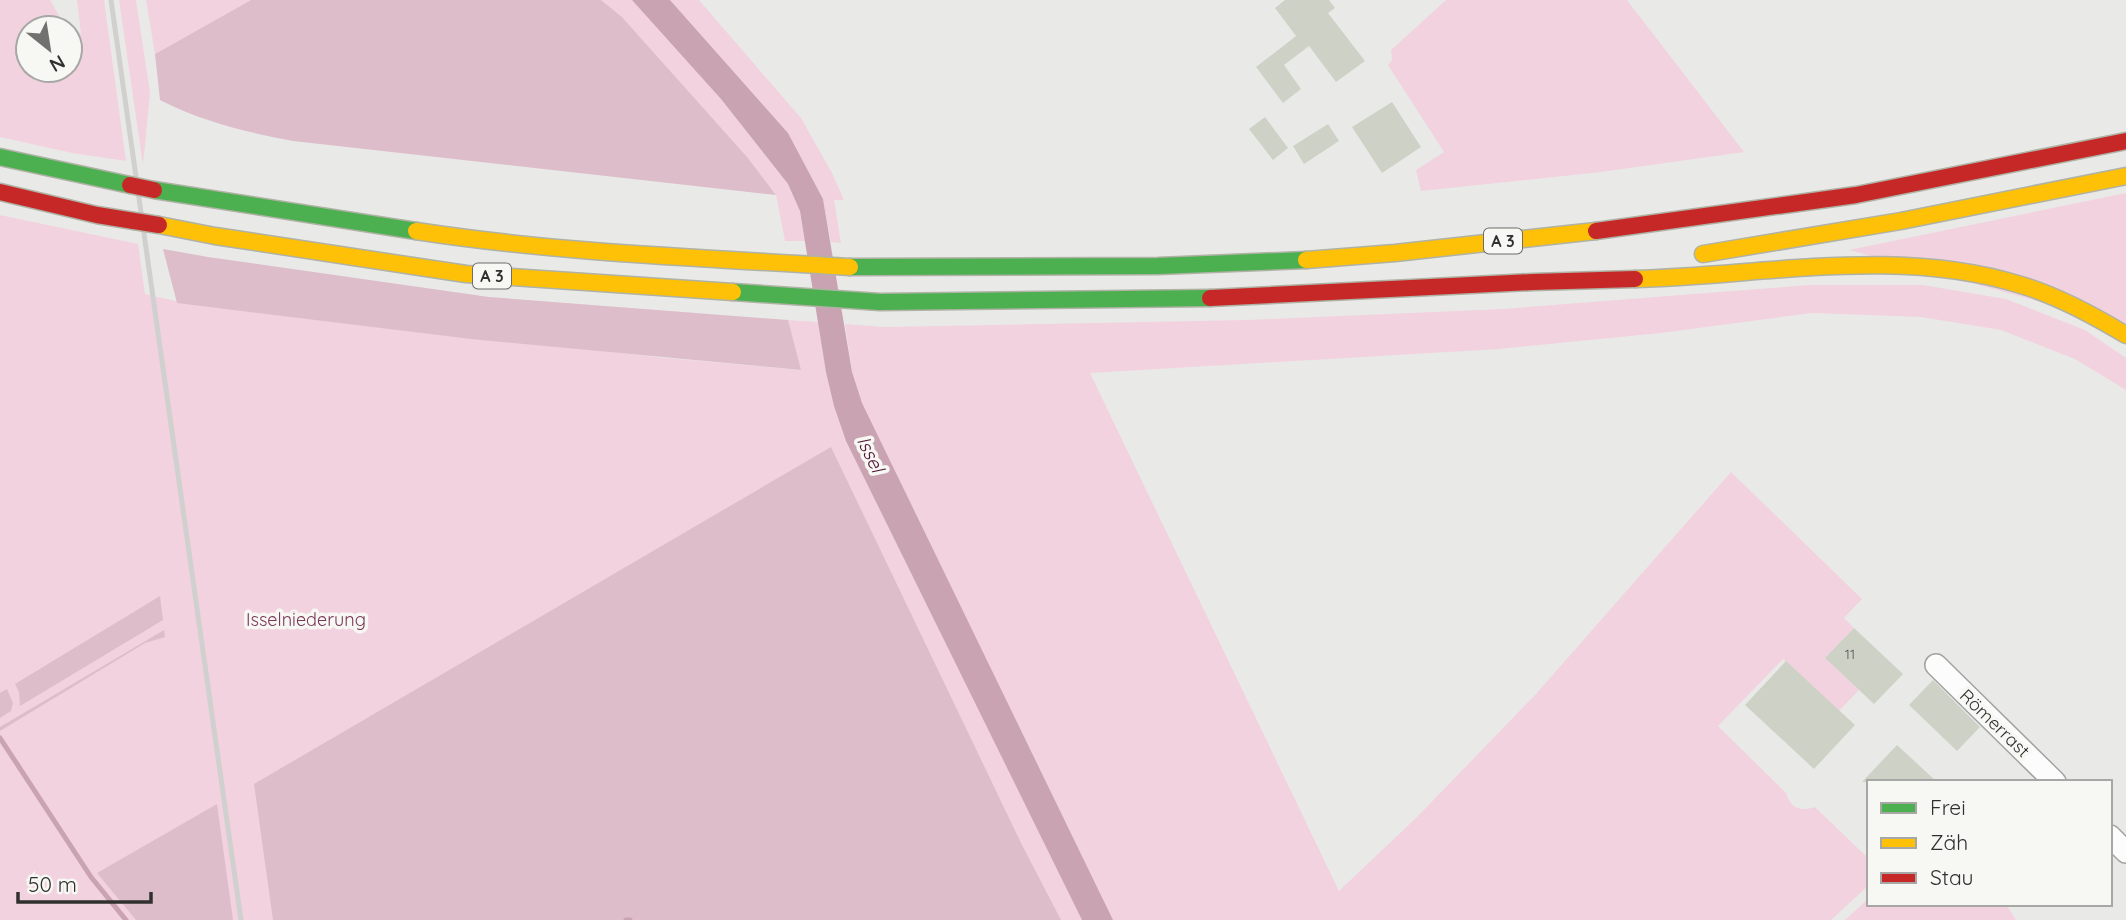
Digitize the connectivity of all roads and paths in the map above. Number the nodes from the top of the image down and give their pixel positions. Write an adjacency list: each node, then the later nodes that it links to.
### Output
1 (2126, 141): 2 (highway, A 3, bridge)
2 (0, 157)
3 (2126, 176): 5 (highway)
4 (0, 192): 7 (highway, A 3, bridge)
5 (1690, 256)
6 (1651, 263): 7 (highway, A 3)
7 (1533, 282): 8 (highway)
8 (2126, 335)
9 (1936, 665): 10 (street, Römerrast)
10 (2053, 780)
11 (2112, 838): 12 (street)
12 (2126, 852)

